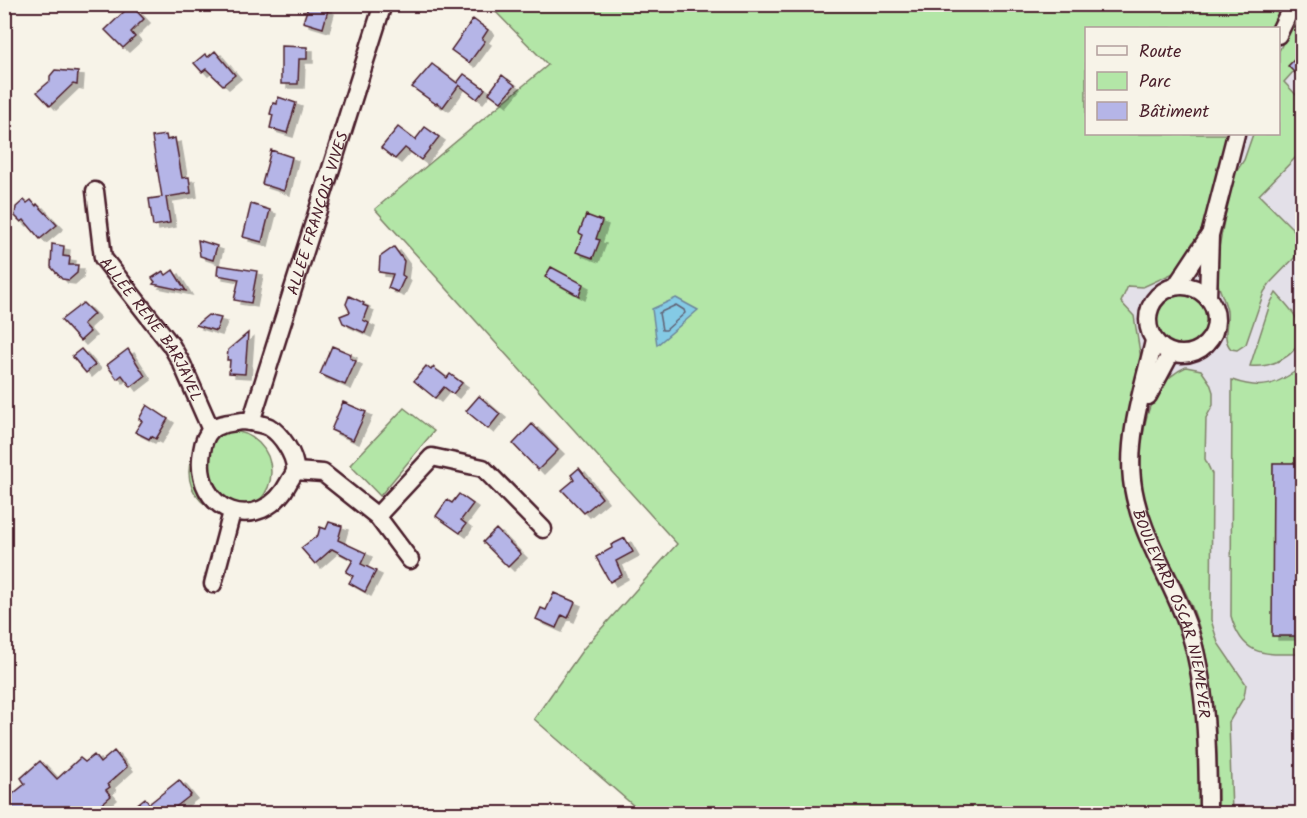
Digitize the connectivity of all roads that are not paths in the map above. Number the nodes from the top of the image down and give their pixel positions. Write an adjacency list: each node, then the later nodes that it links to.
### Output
1 (383, 4): 12 (street, ALLÉE FRANÇOIS VIVES)
2 (1293, 4): 3 (street)
3 (1280, 31)
4 (1236, 135): 6 (street)
5 (95, 191): 13 (street, ALLÉE RENÉ BARJAVEL)
6 (1210, 235): 7 (street); 8 (street)
7 (1176, 286): 8 (street); 9 (street)
8 (1208, 298): 10 (street)
9 (1154, 341): 10 (street); 11 (street, BOULEVARD OSCAR NIEMEYER)
10 (1171, 353): 11 (street, BOULEVARD OSCAR NIEMEYER)
11 (1137, 415): 20 (street, BOULEVARD OSCAR NIEMEYER)
12 (251, 422): 13 (street); 14 (street)
13 (211, 430): 15 (street)
14 (295, 471): 15 (street); 16 (street)
15 (232, 512): 19 (street)
16 (377, 516): 17 (street); 18 (street)
17 (543, 529)
18 (410, 560)
19 (213, 584)
20 (1208, 813)

